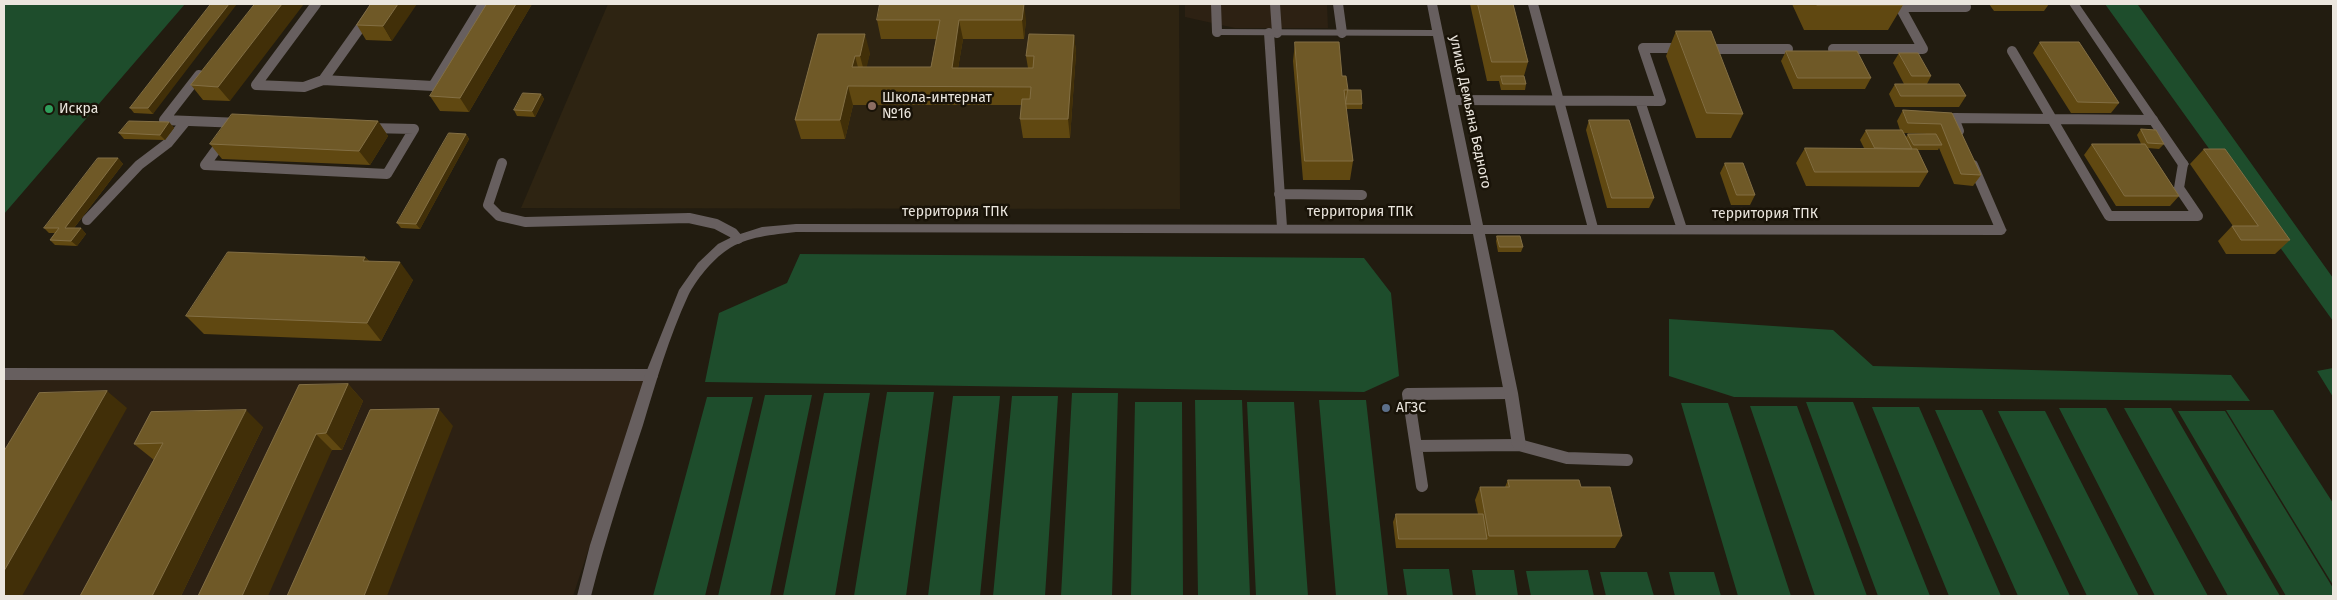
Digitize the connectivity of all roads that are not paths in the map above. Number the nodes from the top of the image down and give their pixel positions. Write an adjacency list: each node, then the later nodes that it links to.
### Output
1 (316, 4): 19 (lane)
2 (377, 4): 19 (lane)
3 (483, 4): 19 (lane)
4 (1216, 4): 11 (lane)
5 (1275, 4): 12 (lane)
6 (1338, 4): 13 (lane)
7 (1432, 4): 14 (street, улица Демьяна Бедного)
8 (1533, 4): 21 (lane)
9 (1965, 4): 15 (lane)
10 (2074, 4): 24 (street)
11 (1216, 32): 12 (street)
12 (1273, 33): 13 (street); 31 (lane)
13 (1342, 33): 14 (street)
14 (1438, 33): 20 (street, улица Демьяна Бедного)
15 (1833, 48)
16 (1788, 49): 22 (lane)
17 (2012, 51): 23 (lane)
18 (207, 66): 25 (lane)
19 (323, 80)
20 (1452, 100): 21 (lane); 35 (street, улица Демьяна Бедного)
21 (1559, 101): 22 (lane); 36 (lane)
22 (1640, 101): 37 (lane)
23 (2052, 119): 24 (lane); 30 (lane); 38 (lane)
24 (2153, 120): 30 (street)
25 (186, 121): 26 (lane); 33 (lane)
26 (236, 122): 27 (lane); 28 (lane)
27 (256, 123)
28 (355, 127)
29 (502, 163): 39 (lane)
30 (2183, 164)
31 (1280, 194): 32 (lane); 34 (lane)
32 (1362, 195)
33 (87, 220)
34 (1282, 227): 35 (street, территория ТПК); 39 (street, территория ТПК)
35 (1478, 227): 36 (street, территория ТПК); 42 (street, улица Демьяна Бедного)
36 (1593, 228): 37 (street, территория ТПК)
37 (1682, 229): 38 (street, территория ТПК)
38 (2001, 230)
39 (738, 239): 41 (street, территория ТПК)
40 (4, 374): 41 (lane)
41 (652, 375): 47 (street, территория ТПК)
42 (1511, 394): 43 (street, улица Демьяна Бедного); 44 (lane)
43 (1519, 445): 44 (lane); 45 (lane)
44 (1416, 446): 46 (lane)
45 (1627, 460)
46 (1422, 486)
47 (584, 596)

